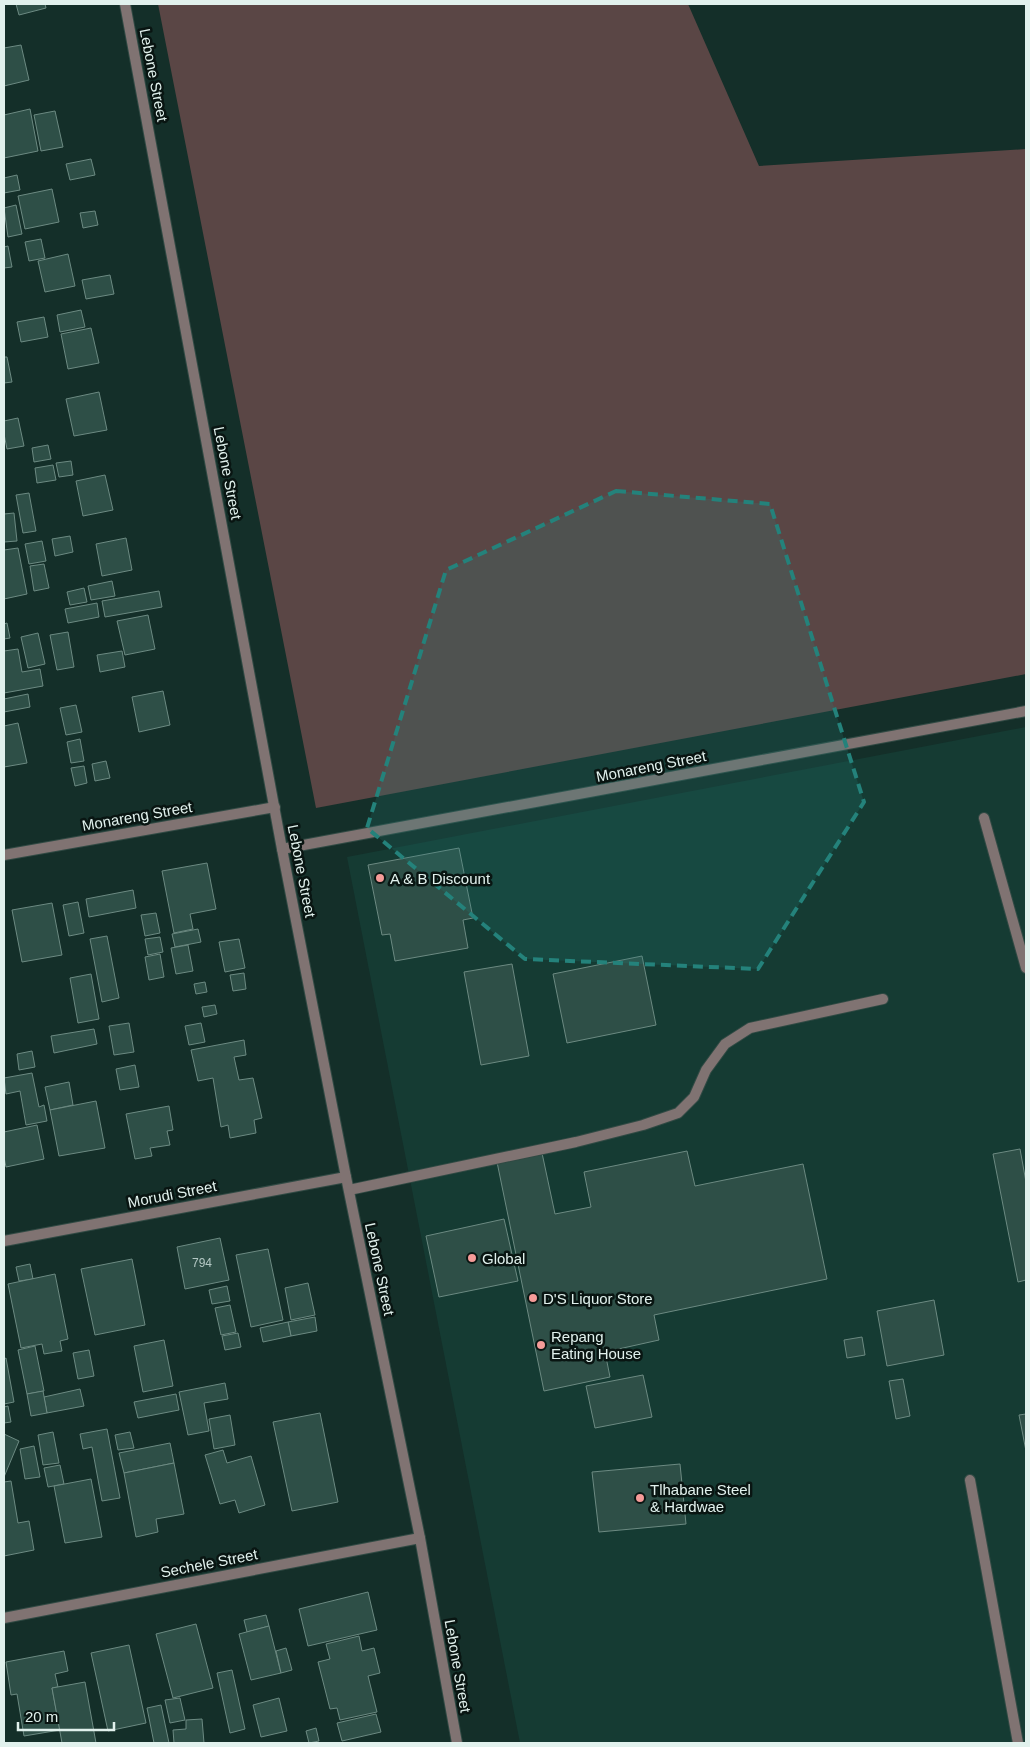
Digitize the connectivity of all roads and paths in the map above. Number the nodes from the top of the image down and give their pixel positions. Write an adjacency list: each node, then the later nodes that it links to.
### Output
1 (125, 4): 3 (street, Lebone Street)
2 (1026, 711): 5 (street, Monareng Street)
3 (275, 807): 5 (street, Lebone Street); 6 (street, Monareng Street)
4 (984, 818): 7 (street)
5 (282, 849): 9 (street, Lebone Street)
6 (4, 855)
7 (1026, 968)
8 (883, 999): 10 (street)
9 (346, 1177): 10 (street, Lebone Street); 11 (street, Morudi Street)
10 (348, 1190): 13 (street, Lebone Street)
11 (4, 1241)
12 (970, 1480): 16 (street)
13 (420, 1538): 14 (street, Sechele Street); 15 (street, Lebone Street)
14 (4, 1618)
15 (457, 1743)
16 (1018, 1743)

